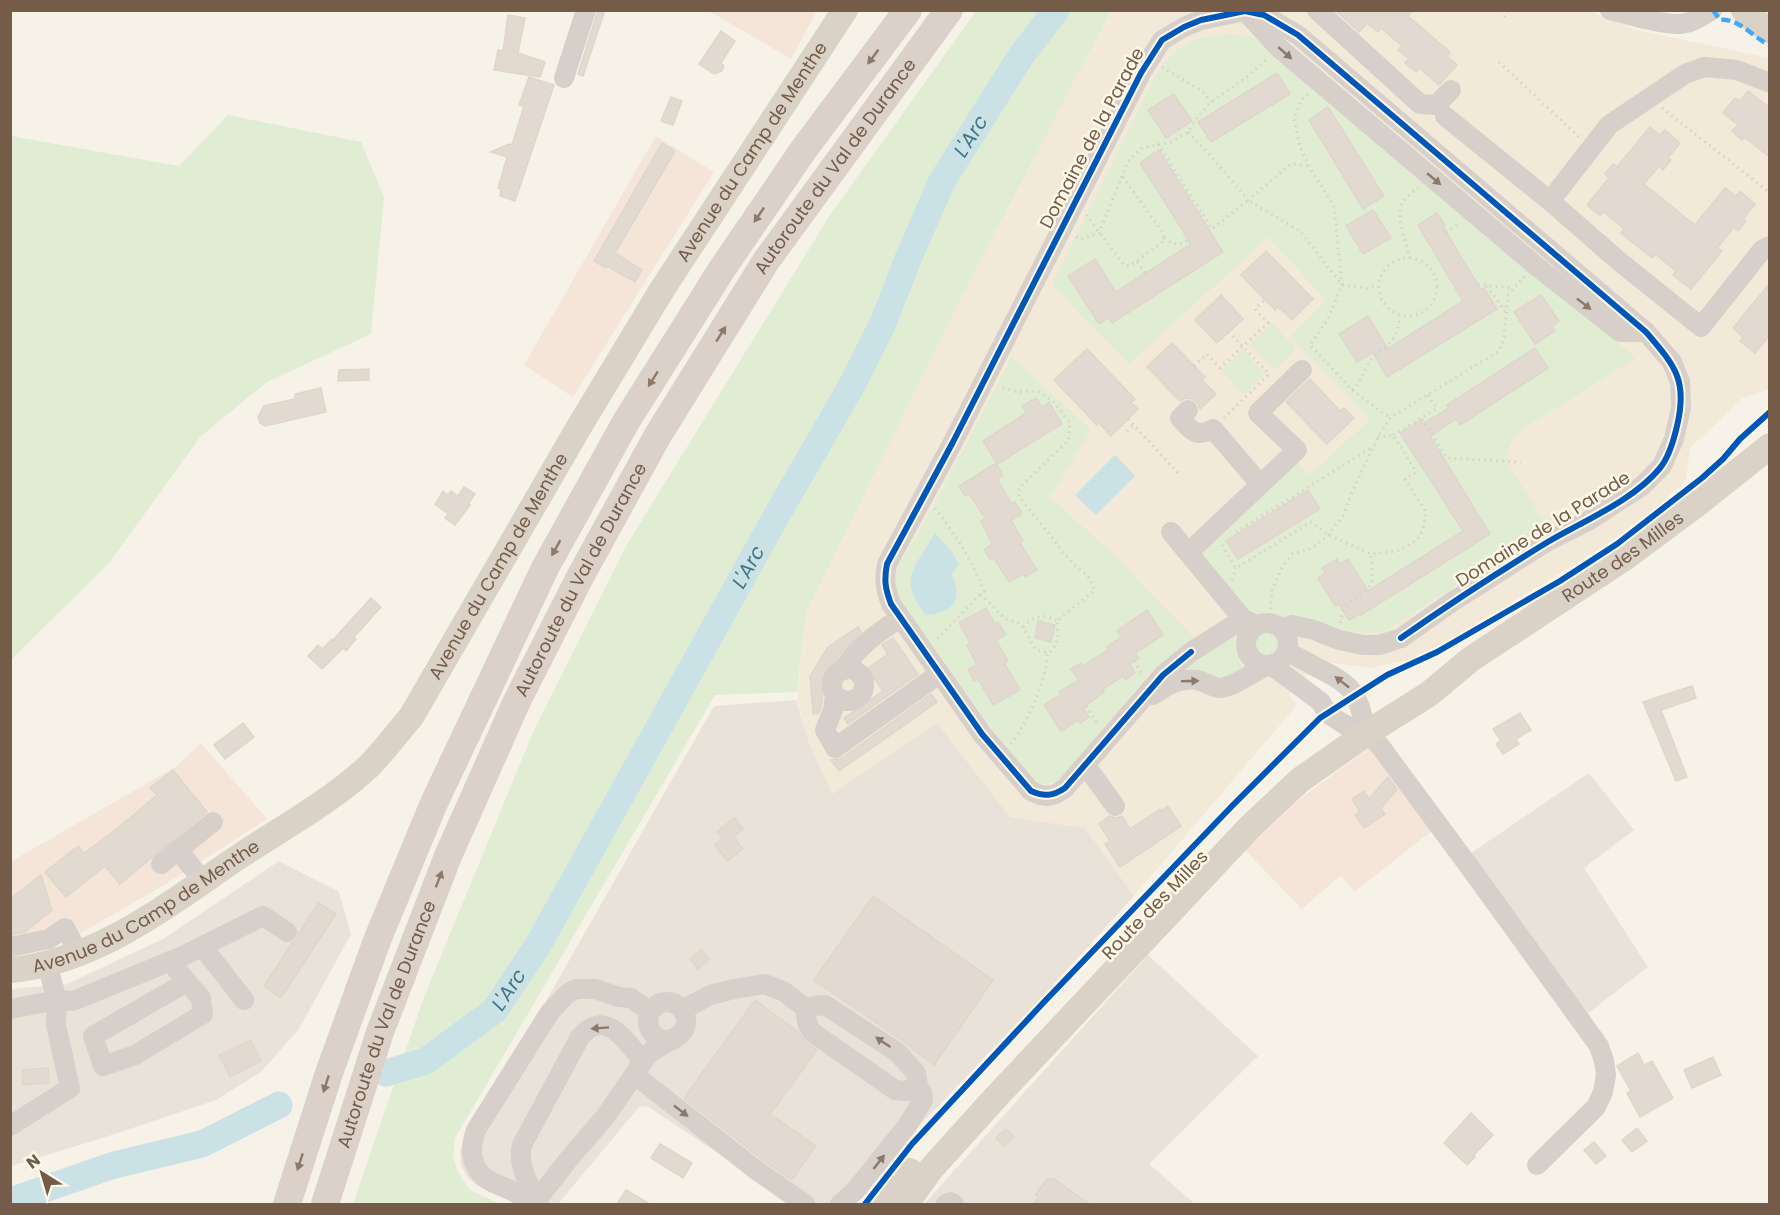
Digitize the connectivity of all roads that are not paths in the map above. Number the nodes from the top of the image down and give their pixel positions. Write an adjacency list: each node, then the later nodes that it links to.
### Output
1 (586, 10): 11 (street)
2 (845, 10): 39 (main road, Avenue du Camp de Menthe)
3 (908, 10): 60 (highway, Autoroute du Val de Durance, one-way to 60)
4 (949, 10): 61 (highway, Autoroute du Val de Durance, one-way to 4)
5 (1317, 10): 13 (street)
6 (1610, 10): 7 (street)
7 (1712, 10)
8 (1744, 10): 10 (main road)
9 (1245, 11): 17 (street, Domaine de la Parade); 17 (street, one-way to 17); 24 (street, Domaine de la Parade)
10 (1769, 30)
11 (564, 78)
12 (1770, 83): 15 (street)
13 (1451, 90)
14 (1445, 116): 15 (street)
15 (1551, 201): 16 (street)
16 (1770, 246)
17 (1646, 332): 26 (street, Domaine de la Parade)
18 (1302, 370): 21 (street)
19 (1188, 410): 21 (street)
20 (1770, 446): 33 (main road, Route des Milles)
21 (1260, 484): 23 (street)
22 (1172, 532): 23 (street)
23 (1189, 552): 25 (street)
24 (900, 618): 29 (street); 30 (street, Domaine de la Parade)
25 (1263, 624): 26 (street, Domaine de la Parade); 27 (street); 28 (street); 32 (street, Domaine de la Parade)
26 (1314, 630): 27 (street, Domaine de la Parade)
27 (1287, 650): 28 (street, Domaine de la Parade); 33 (street, one-way to 27)
28 (1268, 666): 32 (street, Domaine de la Parade, one-way to 28); 33 (street)
29 (842, 671): 31 (street); 31 (street)
30 (939, 674): 31 (street); 34 (street, Domaine de la Parade)
31 (835, 695)
32 (1138, 704): 34 (street, Domaine de la Parade)
33 (1361, 726): 58 (street); 64 (main road, Route des Milles); 65 (main road, Route des Milles)
34 (1086, 766): 35 (street)
35 (1115, 806)
36 (213, 822): 37 (street)
37 (178, 850): 38 (street); 39 (street)
38 (161, 864)
39 (202, 881): 43 (main road, Avenue du Camp de Menthe)
40 (287, 932): 41 (street)
41 (202, 946): 44 (street); 49 (street)
42 (10, 947): 43 (street)
43 (78, 952): 45 (main road, Avenue du Camp de Menthe)
44 (170, 961): 47 (street); 48 (street)
45 (47, 964): 46 (main road, Avenue du Camp de Menthe); 48 (street)
46 (10, 970)
47 (187, 982): 47 (street)
48 (57, 1000): 50 (street); 57 (street)
49 (244, 1000)
50 (10, 1009)
51 (682, 1010): 52 (street); 53 (street); 54 (street)
52 (807, 1010): 56 (street, one-way to 52); 56 (street)
53 (650, 1020): 54 (street); 55 (street); 59 (street)
54 (678, 1036): 55 (street)
55 (642, 1063): 59 (street); 59 (street, one-way to 59); 62 (street, one-way to 62)
56 (918, 1086): 63 (street, one-way to 56)
57 (10, 1126)
58 (1537, 1165)
59 (532, 1203)
60 (287, 1204)
61 (325, 1204)
62 (805, 1204)
63 (840, 1204)
64 (885, 1204)
65 (906, 1204)
66 (946, 1204): 67 (street)
67 (954, 1204)

